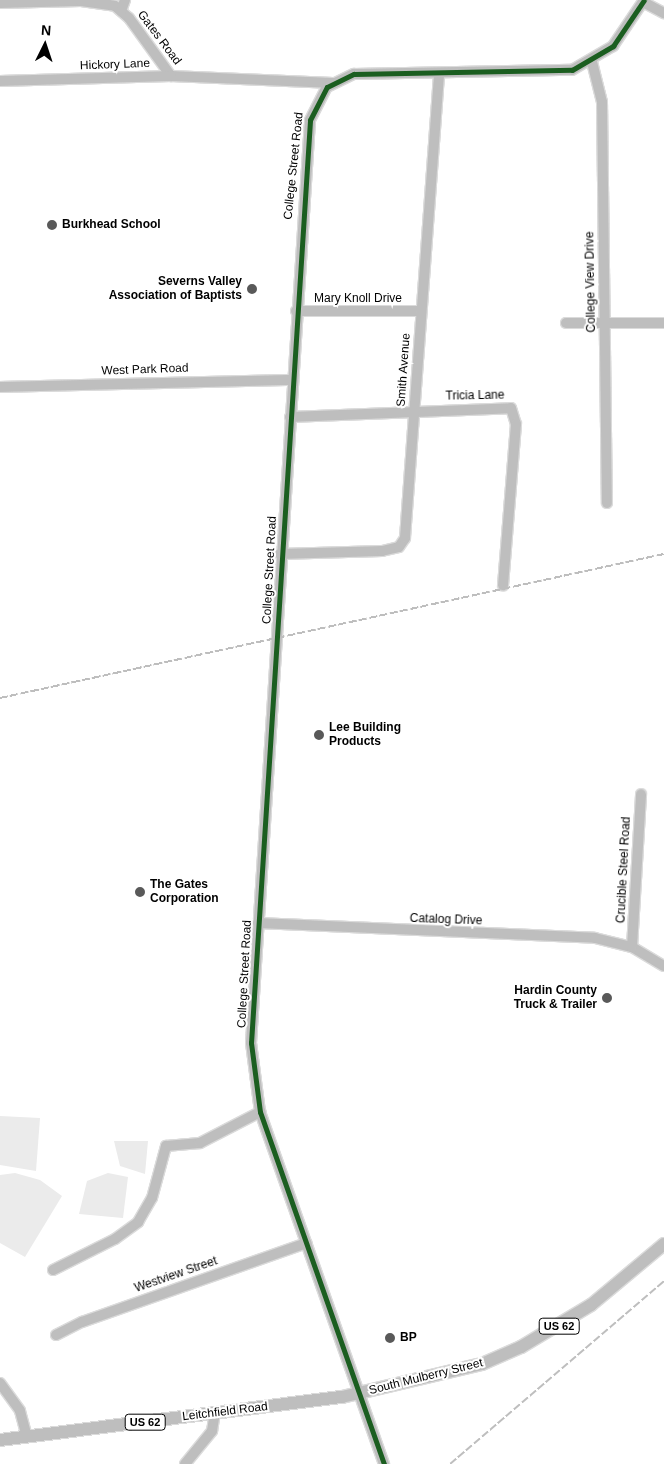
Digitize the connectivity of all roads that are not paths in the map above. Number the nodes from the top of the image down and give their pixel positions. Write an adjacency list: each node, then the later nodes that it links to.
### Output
1 (125, 0): 4 (street)
2 (643, 1): 5 (street); 6 (street)
3 (0, 3): 4 (street, Gates Road)
4 (122, 11): 8 (street, Gates Road)
5 (664, 13)
6 (592, 62): 7 (street); 15 (street, College View Drive)
7 (439, 73): 10 (street); 12 (street, Smith Avenue)
8 (171, 76): 9 (street, Hickory Lane); 10 (street, Gates Road)
9 (0, 80)
10 (333, 83): 11 (street, College Street Road)
11 (296, 311): 12 (street, Mary Knoll Drive); 16 (street, College Street Road)
12 (420, 311): 18 (street, Smith Avenue)
13 (664, 322): 15 (street)
14 (566, 323): 15 (street)
15 (604, 323): 20 (street, College View Drive)
16 (292, 380): 17 (street, West Park Road); 19 (street, College Street Road)
17 (0, 387)
18 (414, 410): 19 (street, Tricia Lane); 21 (street, Smith Avenue); 22 (street, Tricia Lane)
19 (290, 417): 21 (street, College Street Road)
20 (607, 503)
21 (280, 554): 24 (street, College Street Road)
22 (503, 585)
23 (641, 794): 25 (street, Crucible Steel Road)
24 (258, 923): 25 (street, Catalog Drive); 27 (street, College Street Road)
25 (632, 947): 26 (street, Catalog Drive)
26 (664, 966)
27 (260, 1112): 28 (street, College Street Road); 30 (street)
28 (306, 1243): 31 (street, Westview Street); 33 (street, College Street Road)
29 (664, 1244): 33 (main road, South Mulberry Street / US 62)
30 (53, 1270)
31 (56, 1335)
32 (0, 1383): 35 (street)
33 (361, 1394): 34 (main road, Leitchfield Road / US 62); 38 (street, College Street Road)
34 (215, 1413): 35 (main road, Leitchfield Road / US 62); 37 (street)
35 (27, 1437): 36 (main road, Leitchfield Road / US 62)
36 (0, 1440)
37 (185, 1464)
38 (384, 1464)

